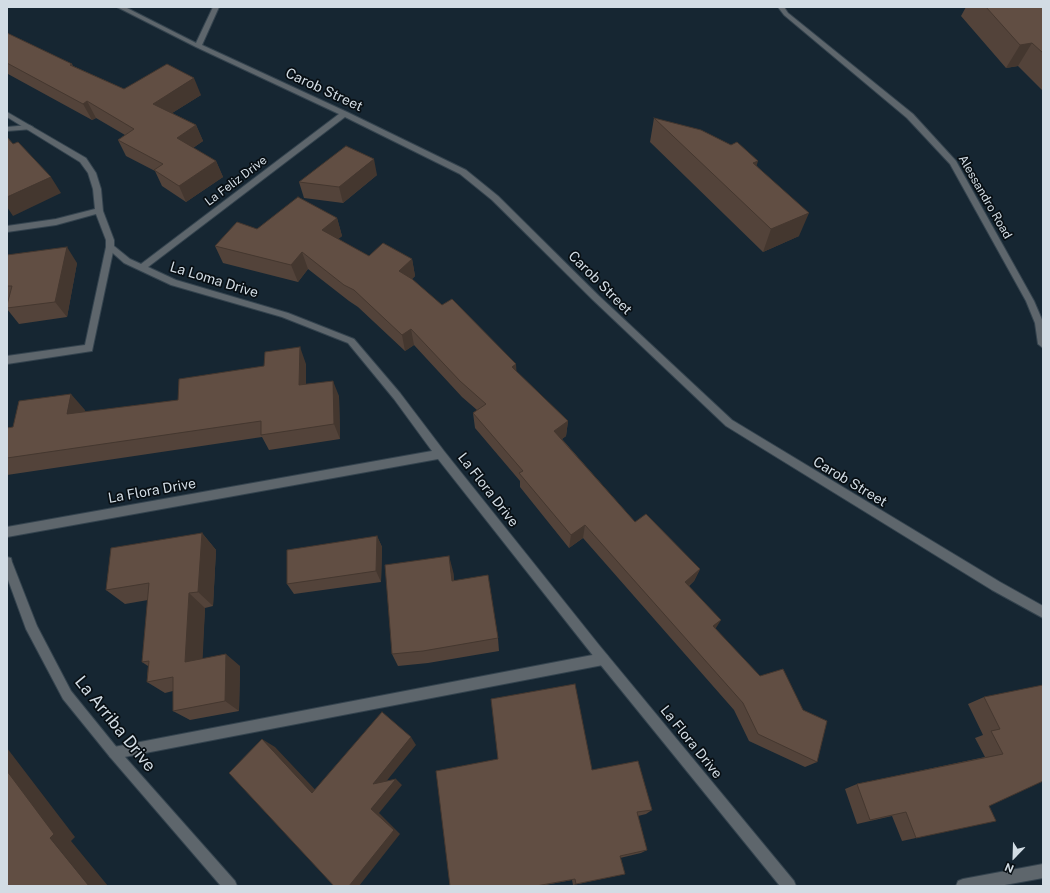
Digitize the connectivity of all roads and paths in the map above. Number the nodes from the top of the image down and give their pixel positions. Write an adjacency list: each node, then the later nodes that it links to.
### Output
1 (120, 7): 4 (street, Carob Street)
2 (216, 7): 4 (street)
3 (781, 7): 13 (street, Alessandro Road)
4 (198, 46): 6 (street, Carob Street)
5 (7, 114): 7 (street)
6 (344, 114): 12 (street, La Feliz Drive); 18 (street, Carob Street)
7 (29, 127): 8 (street); 9 (street)
8 (7, 129)
9 (99, 211): 10 (street); 11 (street)
10 (7, 229)
11 (110, 247): 12 (street, La Loma Drive); 14 (street)
12 (142, 268): 15 (street, La Loma Drive)
13 (1043, 344)
14 (7, 360)
15 (440, 454): 16 (street, La Flora Drive); 19 (street, La Flora Drive)
16 (7, 532)
17 (7, 562): 20 (street, La Arriba Drive)
18 (1043, 612)
19 (603, 659): 20 (street); 23 (street, La Flora Drive)
20 (114, 753): 22 (street, La Arriba Drive)
21 (1043, 871): 24 (street)
22 (230, 886)
23 (789, 886)
24 (963, 886)

